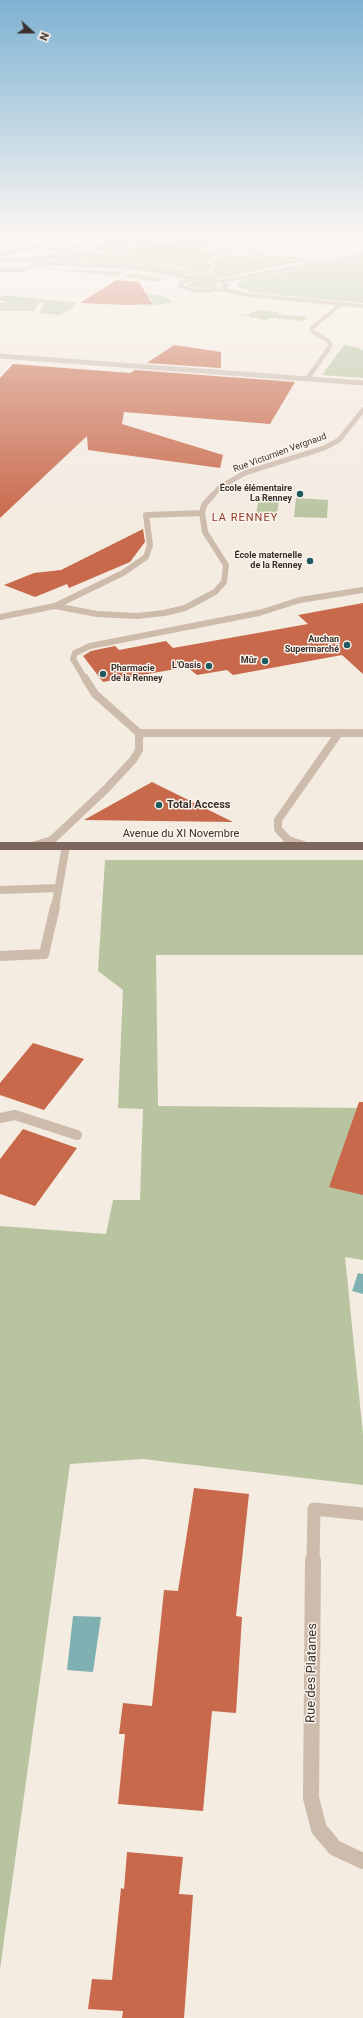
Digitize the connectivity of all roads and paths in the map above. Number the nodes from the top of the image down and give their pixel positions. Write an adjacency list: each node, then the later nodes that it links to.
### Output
1 (312, 330): 3 (street)
2 (0, 356): 3 (street)
3 (307, 379): 4 (street)
4 (363, 383)
5 (363, 410): 6 (street, Rue Victurnien Vergnaud)
6 (202, 513): 8 (street); 8 (street)
7 (363, 590): 10 (street)
8 (55, 606): 9 (street)
9 (1, 616)
10 (139, 733): 11 (street); 15 (street)
11 (339, 733): 12 (street); 13 (street)
12 (363, 733)
13 (304, 845): 16 (main road, Avenue du XI Novembre); 17 (main road, Avenue du XI Novembre)
14 (0, 846): 15 (main road, Avenue du XI Novembre)
15 (32, 846): 16 (main road, Avenue du XI Novembre)
16 (66, 846): 18 (street)
17 (363, 846)
18 (58, 888): 19 (street); 20 (street)
19 (0, 890)
20 (0, 956)
21 (0, 1118): 22 (street)
22 (78, 1135)
23 (363, 1514): 24 (street, Rue des Platanes)
24 (363, 1861)

